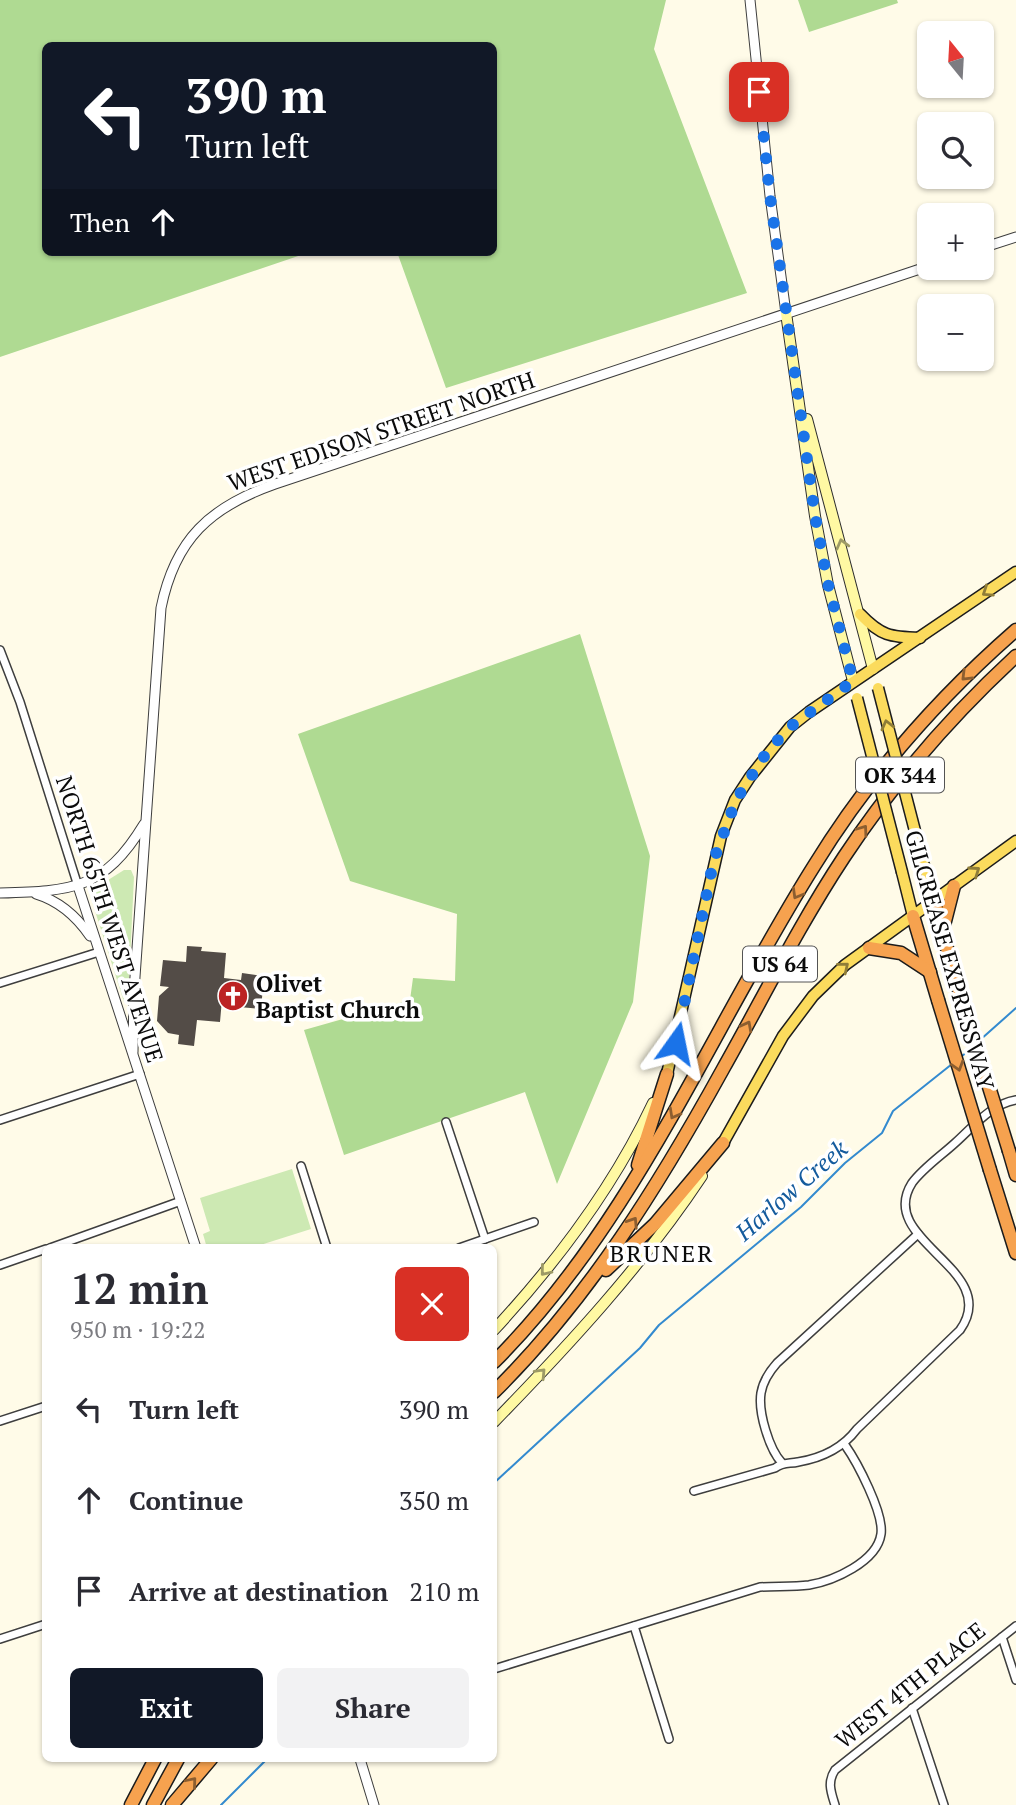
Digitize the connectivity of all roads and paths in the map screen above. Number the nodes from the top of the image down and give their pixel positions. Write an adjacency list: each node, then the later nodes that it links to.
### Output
1 (750, 0): 5 (street)
2 (1016, 237): 3 (street)
3 (994, 244)
4 (917, 270): 5 (street, WEST EDISON STREET NORTH)
5 (786, 313): 6 (main road, GILCREASE EXPRESSWAY); 15 (street, WEST EDISON STREET NORTH)
6 (798, 388): 8 (main road, GILCREASE EXPRESSWAY, one-way to 6); 14 (main road, GILCREASE EXPRESSWAY)
7 (1016, 572): 10 (main road, one-way to 10)
8 (860, 614): 10 (main road); 13 (main road, GILCREASE EXPRESSWAY)
9 (1016, 630): 37 (highway, US 64, one-way to 37)
10 (920, 638): 13 (main road)
11 (0, 650): 17 (street, NORTH 65TH WEST AVENUE)
12 (1016, 656): 49 (highway, US 64, one-way to 12)
13 (873, 669): 14 (main road); 21 (main road, GILCREASE EXPRESSWAY / OK 344, one-way to 13, bridge)
14 (853, 681): 22 (main road, GILCREASE EXPRESSWAY / OK 344, bridge); 30 (main road)
15 (145, 823): 17 (street); 28 (street, WEST EDISON STREET NORTH)
16 (1016, 841): 18 (main road, one-way to 16)
17 (78, 886): 19 (street); 25 (street, NORTH 65TH WEST AVENUE)
18 (954, 886): 21 (main road); 23 (highway)
19 (31, 892): 20 (street); 25 (street)
20 (0, 893)
21 (934, 901): 22 (main road); 23 (highway, GILCREASE EXPRESSWAY / OK 344)
22 (913, 916): 24 (main road); 26 (highway, GILCREASE EXPRESSWAY / OK 344)
23 (942, 932): 36 (highway, GILCREASE EXPRESSWAY / OK 344, bridge)
24 (869, 948): 26 (highway); 34 (main road, one-way to 24)
25 (99, 952): 27 (street); 28 (street, NORTH 65TH WEST AVENUE)
26 (930, 972): 47 (highway, GILCREASE EXPRESSWAY / OK 344, one-way to 47, bridge)
27 (0, 983)
28 (133, 1052): 29 (street, NORTH 65TH WEST AVENUE)
29 (140, 1074): 32 (street); 38 (street, NORTH 65TH WEST AVENUE)
30 (667, 1074): 37 (highway); 50 (main road, one-way to 50)
31 (1016, 1100): 40 (street)
32 (0, 1119)
33 (446, 1122): 41 (street)
34 (723, 1143): 49 (highway); 54 (main road, one-way to 34)
35 (301, 1166): 44 (street)
36 (1016, 1175)
37 (632, 1185): 51 (highway, US 64)
38 (181, 1201): 42 (street); 43 (street, NORTH 65TH WEST AVENUE)
39 (534, 1222): 41 (street)
40 (918, 1234): 56 (street); 57 (street)
41 (485, 1239): 45 (street)
42 (62, 1244)
43 (195, 1244)
44 (326, 1244)
45 (471, 1244)
46 (42, 1251): 48 (street)
47 (1016, 1253)
48 (0, 1265)
49 (578, 1297): 52 (highway, US 64)
50 (497, 1327)
51 (497, 1359)
52 (497, 1389)
53 (42, 1407): 55 (street)
54 (497, 1419)
55 (0, 1421)
56 (845, 1445): 57 (street); 60 (street)
57 (782, 1463): 58 (street)
58 (694, 1491)
59 (42, 1624): 63 (street)
60 (634, 1626): 64 (street); 67 (street)
61 (1016, 1626): 62 (street, WEST 4TH PLACE)
62 (1002, 1637): 65 (street); 66 (street, WEST 4TH PLACE)
63 (0, 1639)
64 (497, 1668)
65 (1016, 1680)
66 (912, 1708): 78 (street, WEST 4TH PLACE); 79 (street)
67 (669, 1739)
68 (145, 1762): 73 (highway)
69 (153, 1762): 73 (highway)
70 (176, 1762): 75 (highway)
71 (208, 1762): 76 (highway, one-way to 71)
72 (361, 1762): 77 (street)
73 (141, 1786): 74 (highway)
74 (131, 1805)
75 (153, 1805)
76 (172, 1805)
77 (374, 1805)
78 (835, 1805)
79 (944, 1805)

